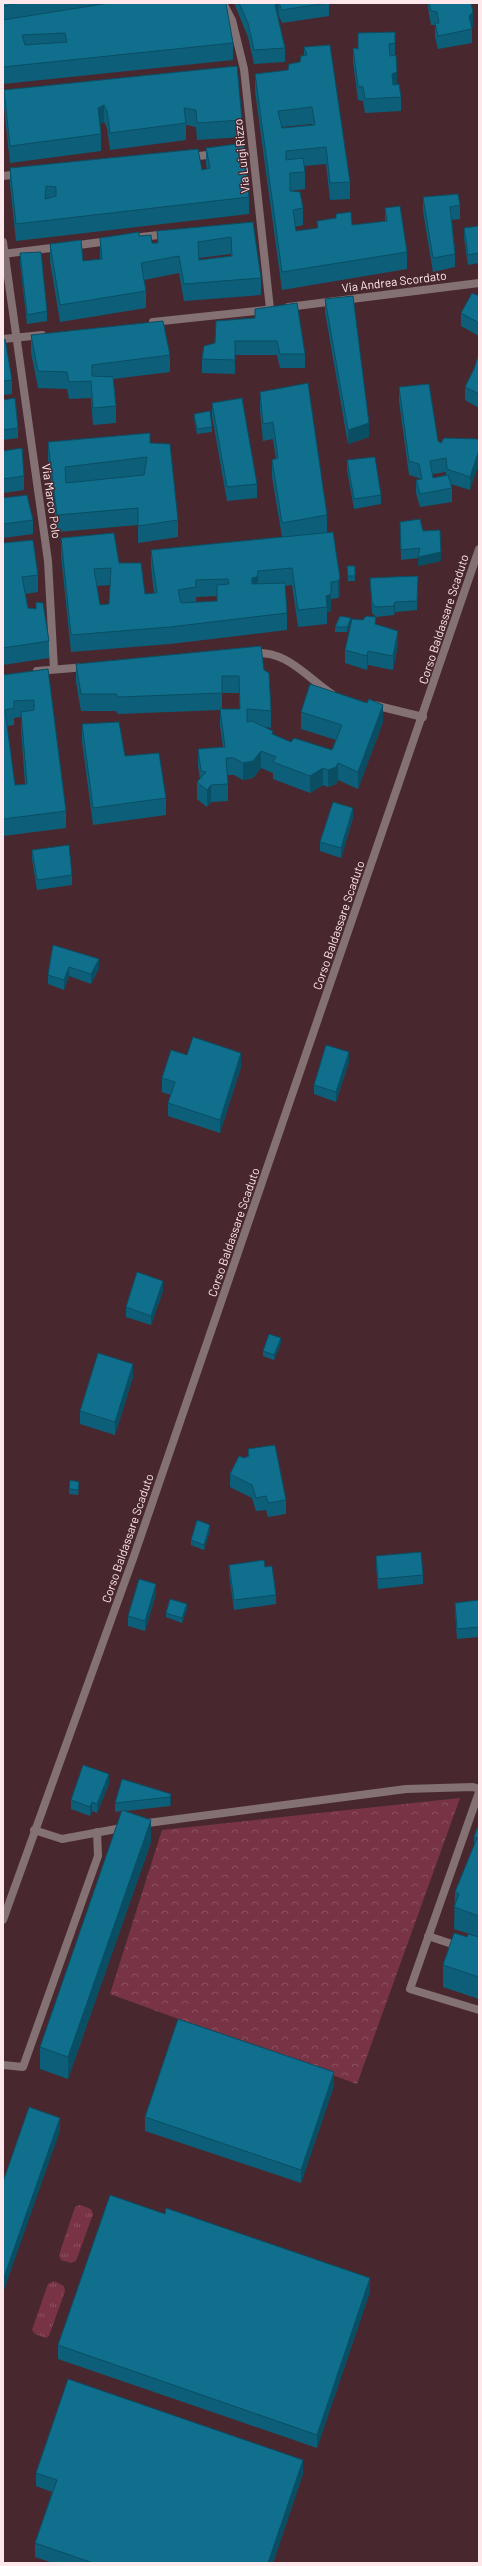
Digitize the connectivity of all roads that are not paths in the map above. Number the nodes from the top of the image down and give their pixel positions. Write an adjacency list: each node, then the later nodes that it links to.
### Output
1 (223, 3): 10 (street, Via Luigi Rizzo)
2 (229, 153): 3 (street)
3 (182, 158)
4 (26, 173): 5 (street)
5 (3, 176)
6 (175, 233): 8 (street)
7 (3, 242): 8 (street, Via Marco Polo)
8 (3, 254): 13 (street, Via Marco Polo)
9 (479, 282): 10 (street, Via Andrea Scordato)
10 (270, 309): 11 (street, Via Andrea Scordato)
11 (141, 324)
12 (54, 334): 13 (street)
13 (15, 338): 14 (street); 18 (street, Via Marco Polo)
14 (3, 339)
15 (479, 549): 22 (street, Corso Baldassare Scaduto)
16 (242, 654): 20 (street)
17 (94, 666): 18 (street)
18 (54, 669): 19 (street)
19 (25, 673)
20 (339, 696)
21 (362, 702): 22 (street)
22 (423, 717): 24 (street, Corso Baldassare Scaduto)
23 (479, 1791): 25 (street); 27 (street)
24 (34, 1830): 25 (street); 26 (street, Corso Baldassare Scaduto)
25 (97, 1832): 30 (street)
26 (3, 1920)
27 (428, 1936): 28 (street); 29 (street)
28 (479, 1953)
29 (479, 2010)
30 (3, 2065)

